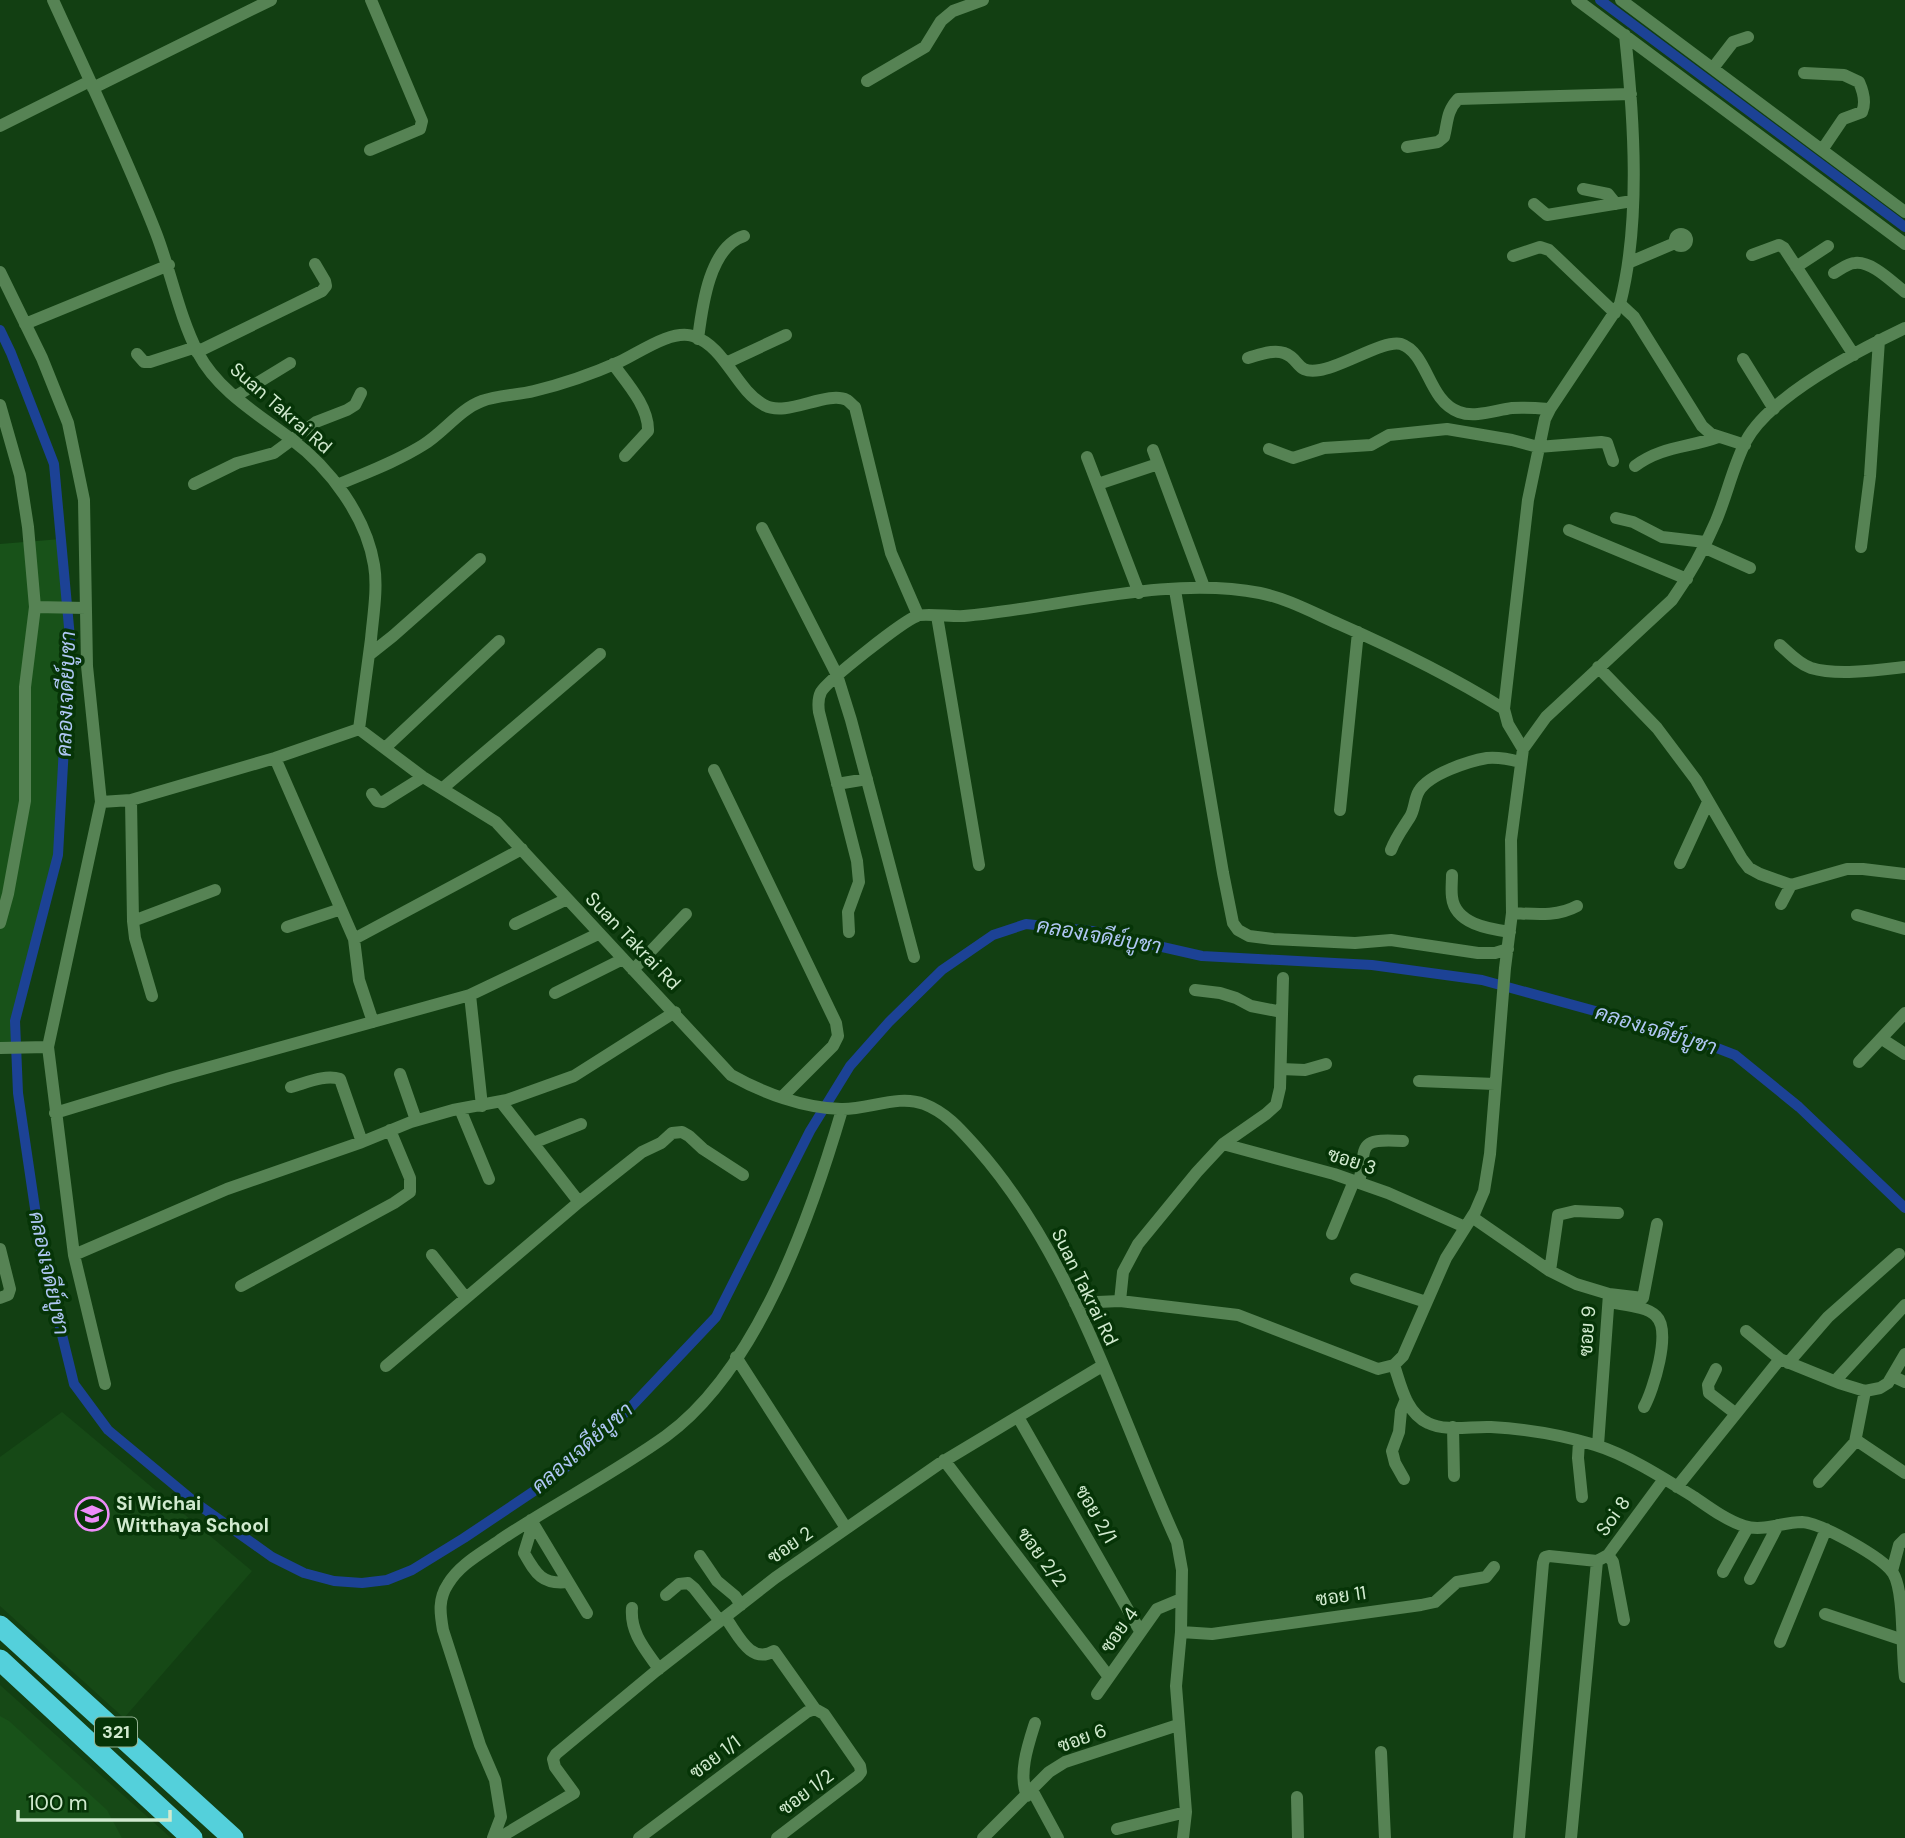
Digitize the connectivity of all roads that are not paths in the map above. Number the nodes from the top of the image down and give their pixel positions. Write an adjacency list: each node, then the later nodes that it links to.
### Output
1 (271, 0): 12 (street)
2 (371, 0): 16 (street)
3 (983, 0): 11 (street)
4 (1577, 0): 7 (street)
5 (1621, 0): 9 (street)
6 (57, 2): 12 (street, Suan Takrai Rd)
7 (1625, 36): 13 (street); 25 (street)
8 (1748, 37): 9 (street)
9 (1713, 68): 17 (street)
10 (1804, 73): 17 (street)
11 (867, 81)
12 (92, 84): 14 (street); 31 (street, Suan Takrai Rd)
13 (1631, 94): 15 (street); 19 (street)
14 (0, 126)
15 (1407, 147)
16 (370, 150)
17 (1822, 150): 22 (street)
18 (1583, 189): 21 (street)
19 (1632, 201): 21 (street); 29 (street)
20 (1534, 204): 21 (street)
21 (1616, 204)
22 (1905, 212)
23 (744, 236): 40 (street)
24 (1675, 243): 29 (street)
25 (1905, 244)
26 (1828, 246): 32 (street)
27 (1752, 255): 32 (street)
28 (1513, 256): 36 (street)
29 (1628, 263): 36 (street)
30 (315, 264): 42 (street)
31 (169, 265): 37 (street); 42 (street, Suan Takrai Rd)
32 (1796, 267): 44 (street)
33 (0, 272): 37 (street)
34 (1834, 273): 35 (street)
35 (1905, 292)
36 (1618, 308): 53 (street); 56 (street)
37 (26, 324): 82 (street)
38 (1905, 328): 41 (street)
39 (786, 335): 48 (street)
40 (698, 339): 48 (street); 49 (street)
41 (1879, 341): 44 (street); 74 (street)
42 (197, 350): 43 (street); 51 (street, Suan Takrai Rd)
43 (137, 354)
44 (1854, 355): 54 (street)
45 (1248, 358): 53 (street)
46 (1743, 359): 54 (street)
47 (290, 363): 51 (street)
48 (726, 363): 83 (street)
49 (613, 365): 62 (street); 69 (street)
50 (361, 393): 57 (street)
51 (236, 396): 57 (street, Suan Takrai Rd)
52 (0, 405): 55 (street)
53 (1550, 409): 59 (street)
54 (1774, 409): 58 (street)
55 (4, 434): 81 (street)
56 (1718, 437): 58 (street); 66 (street)
57 (292, 440): 67 (street); 69 (street, Suan Takrai Rd)
58 (1745, 445): 73 (street)
59 (1538, 447): 60 (street); 64 (street); 93 (street)
60 (1269, 449)
61 (1153, 450): 65 (street)
62 (625, 456)
63 (1087, 457): 68 (street)
64 (1613, 461)
65 (1158, 464): 68 (street); 78 (street)
66 (1635, 466)
67 (194, 484)
68 (1098, 484): 80 (street)
69 (337, 485): 89 (street, Suan Takrai Rd)
70 (1616, 518): 73 (street)
71 (762, 528): 92 (street)
72 (1569, 530): 77 (street)
73 (1704, 545): 76 (street); 77 (street)
74 (1861, 547)
75 (480, 559): 89 (street)
76 (1750, 568)
77 (1687, 579): 90 (street)
78 (1204, 587): 79 (street); 85 (street)
79 (1175, 590): 80 (street); 132 (street)
80 (1139, 593): 84 (street)
81 (35, 607): 82 (street); 124 (street)
82 (83, 608): 105 (street)
83 (918, 615): 84 (street); 92 (street)
84 (937, 617): 111 (street)
85 (1359, 632): 93 (street); 107 (street)
86 (499, 641): 95 (street)
87 (1780, 645): 91 (street)
88 (600, 654): 102 (street)
89 (369, 655): 94 (street, Suan Takrai Rd)
90 (1598, 667): 96 (street); 106 (street)
91 (1905, 667)
92 (837, 675): 100 (street); 101 (street)
93 (1504, 709): 96 (street)
94 (359, 729): 95 (street, Suan Takrai Rd); 97 (street)
95 (385, 748): 99 (street, Suan Takrai Rd)
96 (1521, 755): 109 (street); 120 (street)
97 (275, 758): 104 (street); 119 (street)
98 (714, 770): 156 (street)
99 (423, 777): 102 (street, Suan Takrai Rd); 103 (street)
100 (867, 779): 101 (street); 133 (street)
101 (837, 784): 128 (street)
102 (443, 788): 108 (street, Suan Takrai Rd)
103 (372, 794)
104 (131, 800): 105 (street); 123 (street)
105 (101, 802): 147 (street)
106 (1708, 802): 110 (street); 114 (street)
107 (1340, 810)
108 (522, 849): 116 (street, Suan Takrai Rd); 131 (street)
109 (1391, 850)
110 (1680, 863)
111 (979, 865)
112 (1905, 874): 114 (street)
113 (1452, 875): 129 (street)
114 (1791, 885): 117 (street)
115 (215, 890): 123 (street)
116 (567, 899): 125 (street); 130 (street, Suan Takrai Rd)
117 (1781, 904)
118 (1577, 906): 120 (street)
119 (341, 909): 126 (street); 131 (street)
120 (1512, 913): 129 (street)
121 (686, 914): 135 (street)
122 (1857, 915): 127 (street)
123 (133, 921): 139 (street)
124 (0, 923)
125 (515, 924)
126 (287, 927)
127 (1905, 929)
128 (849, 932)
129 (1510, 932): 132 (street)
130 (598, 934): 134 (street, Suan Takrai Rd); 140 (street)
131 (354, 939): 144 (street)
132 (1508, 948): 154 (street)
133 (914, 957)
134 (623, 959): 135 (street, Suan Takrai Rd); 138 (street)
135 (633, 970): 141 (street, Suan Takrai Rd)
136 (1283, 978): 142 (street)
137 (1195, 990): 142 (street)
138 (555, 993)
139 (152, 996)
140 (470, 996): 144 (street); 158 (street)
141 (675, 1012): 156 (street, Suan Takrai Rd); 157 (street)
142 (1282, 1013): 151 (street)
143 (1905, 1013): 145 (street)
144 (373, 1022): 161 (street)
145 (1882, 1039): 148 (street); 149 (street)
146 (0, 1048): 147 (street)
147 (42, 1048): 161 (street)
148 (1905, 1054)
149 (1859, 1062)
150 (1326, 1063): 151 (street)
151 (1281, 1069): 168 (street)
152 (400, 1074): 162 (street)
153 (1419, 1081): 154 (street)
154 (1495, 1084): 174 (street)
155 (291, 1087): 166 (street)
156 (782, 1097): 160 (street, Suan Takrai Rd)
157 (501, 1102): 158 (street); 167 (street)
158 (482, 1106): 159 (street)
159 (460, 1109): 162 (street); 170 (street)
160 (836, 1109): 189 (street, Suan Takrai Rd); 193 (street)
161 (55, 1113): 179 (street)
162 (416, 1120): 164 (street)
163 (582, 1124): 167 (street)
164 (390, 1130): 166 (street); 183 (street)
165 (1403, 1141): 171 (street)
166 (362, 1142): 179 (street)
167 (533, 1143): 172 (street)
168 (1223, 1144): 171 (street, ซอย 3); 187 (street)
169 (743, 1175): 172 (street)
170 (489, 1179)
171 (1356, 1182): 174 (street, ซอย 3); 176 (street)
172 (579, 1202): 185 (street)
173 (1618, 1213): 181 (street)
174 (1468, 1222): 181 (street, ซอย 9); 188 (street)
175 (1657, 1224): 186 (street)
176 (1332, 1234)
177 (0, 1249): 184 (street)
178 (1899, 1254): 194 (street)
179 (74, 1255): 201 (street)
180 (432, 1255): 185 (street)
181 (1550, 1271): 186 (street, ซอย 9)
182 (1356, 1279): 188 (street)
183 (241, 1286)
184 (0, 1298)
185 (467, 1298): 196 (street)
186 (1609, 1298): 204 (street); 210 (street, ซอย 9)
187 (1120, 1301): 189 (street); 195 (street)
188 (1426, 1302): 195 (street)
189 (1075, 1303): 197 (street, Suan Takrai Rd)
190 (1905, 1306): 200 (street)
191 (1746, 1331): 194 (street)
192 (1905, 1354): 199 (street)
193 (736, 1357): 219 (street); 222 (street)
194 (1784, 1361): 200 (street); 205 (street)
195 (1394, 1365): 203 (street)
196 (386, 1366)
197 (1102, 1366): 206 (street, ซอย 2); 235 (street, Suan Takrai Rd)
198 (1716, 1368): 205 (street)
199 (1901, 1380): 202 (street)
200 (1835, 1381): 202 (street)
201 (105, 1384)
202 (1865, 1391): 208 (street)
203 (1406, 1399): 207 (street); 214 (street)
204 (1644, 1407)
205 (1735, 1413): 217 (street)
206 (1018, 1417): 211 (street, ซอย 2); 243 (street, ซอย 2/1)
207 (1453, 1427): 209 (street); 213 (street)
208 (1856, 1440): 212 (street); 216 (street)
209 (1579, 1441): 210 (street); 218 (street)
210 (1598, 1445): 215 (street)
211 (944, 1460): 222 (street, ซอย 2); 249 (street, ซอย 2/2)
212 (1905, 1474)
213 (1454, 1476)
214 (1404, 1479)
215 (1664, 1479): 217 (street); 228 (street, Soi 8)
216 (1819, 1482)
217 (1677, 1487): 221 (street)
218 (1582, 1497)
219 (532, 1522): 225 (street); 226 (street); 233 (street)
220 (1779, 1525): 221 (street); 223 (street); 232 (street)
221 (1748, 1527): 231 (street)
222 (846, 1528): 236 (street, ซอย 2)
223 (1826, 1529): 230 (street); 246 (street)
224 (1905, 1539): 230 (street)
225 (499, 1541): 226 (street); 262 (street)
226 (524, 1553): 233 (street)
227 (700, 1556): 236 (street)
228 (1603, 1558): 241 (street, Soi 8); 271 (street); 272 (street)
229 (1494, 1567): 244 (street, ซอย 11)
230 (1892, 1571): 245 (street)
231 (1723, 1572)
232 (1751, 1578)
233 (568, 1582): 238 (street)
234 (666, 1595): 240 (street)
235 (1181, 1599): 243 (street, ซอย 4); 244 (street, Suan Takrai Rd)
236 (741, 1605): 240 (street, ซอย 2)
237 (632, 1608): 248 (street)
238 (587, 1613)
239 (1825, 1614): 245 (street)
240 (722, 1619): 248 (street, ซอย 2); 252 (street)
241 (1625, 1620)
242 (0, 1626): 261 (highway, 321)
243 (1140, 1631): 249 (street, ซอย 4)
244 (1181, 1632): 254 (street, Suan Takrai Rd)
245 (1903, 1640): 250 (street)
246 (1780, 1642)
247 (0, 1660): 260 (highway, 321)
248 (659, 1669): 263 (street, ซอย 2)
249 (1110, 1677): 251 (street, ซอย 4)
250 (1905, 1677)
251 (1097, 1694)
252 (815, 1709): 264 (street, ซอย 1/1); 265 (street, ซอย 1/2)
253 (1035, 1723): 256 (street)
254 (1178, 1725): 256 (street, ซอย 6); 258 (street, Suan Takrai Rd)
255 (1381, 1752): 270 (street)
256 (1029, 1793): 266 (street, ซอย 6); 267 (street)
257 (1297, 1797): 269 (street)
258 (1186, 1812): 259 (street); 268 (street, Suan Takrai Rd)
259 (1117, 1829)
260 (192, 1838)
261 (233, 1838)
262 (493, 1838)
263 (499, 1838)
264 (639, 1838)
265 (777, 1838)
266 (983, 1838)
267 (1058, 1838)
268 (1183, 1838)
269 (1298, 1838)
270 (1385, 1838)
271 (1519, 1838)
272 (1571, 1838)

